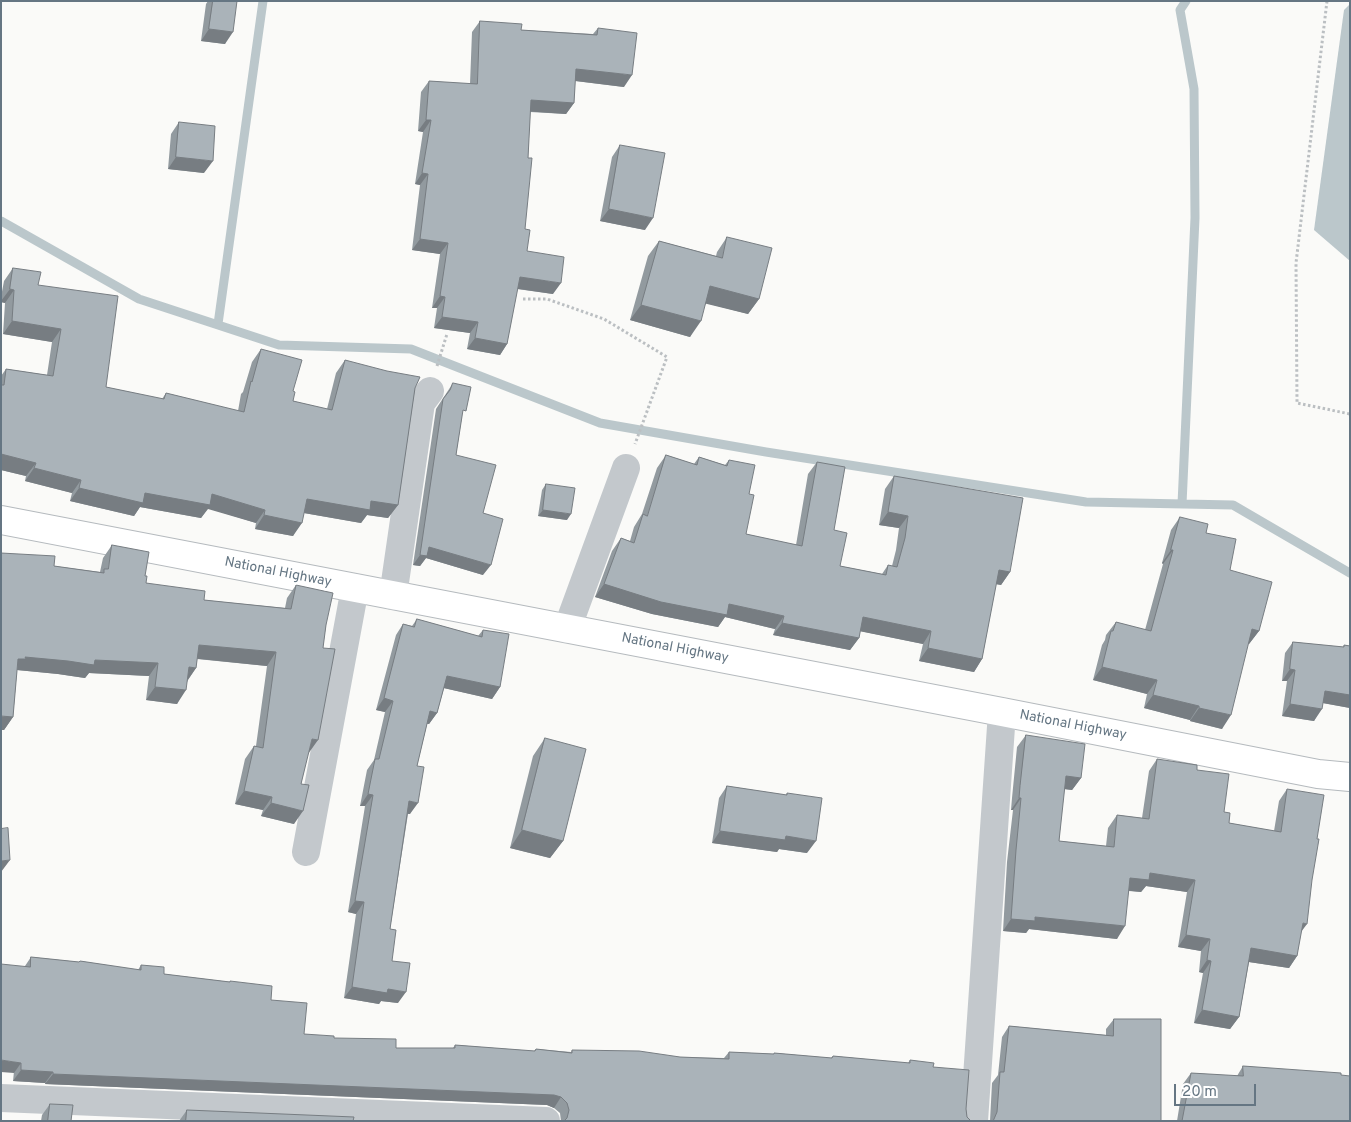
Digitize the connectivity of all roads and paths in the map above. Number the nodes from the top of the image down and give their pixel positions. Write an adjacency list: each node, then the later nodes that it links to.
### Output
1 (1327, 1): 4 (path)
2 (523, 299): 5 (path)
3 (430, 391): 8 (street)
4 (1350, 414)
5 (626, 468): 9 (street)
6 (1, 520): 7 (main road, National Highway)
7 (355, 588): 8 (main road, National Highway); 12 (street)
8 (393, 596): 9 (main road, National Highway)
9 (567, 628): 10 (main road, National Highway)
10 (1002, 712): 11 (main road, National Highway); 15 (street)
11 (1350, 777)
12 (306, 852)
13 (1, 1098): 14 (street)
14 (546, 1121)
15 (974, 1121)

